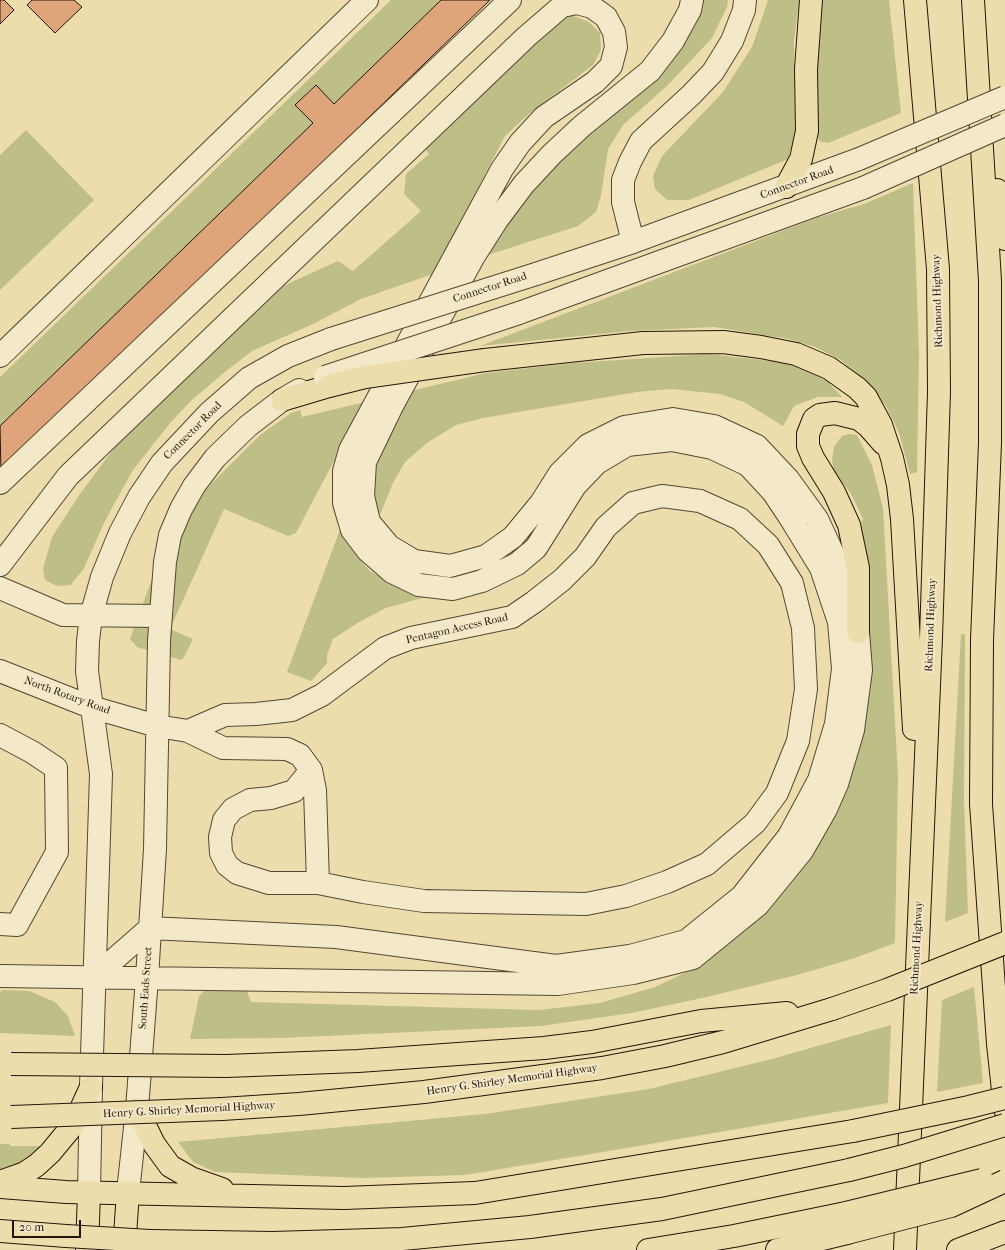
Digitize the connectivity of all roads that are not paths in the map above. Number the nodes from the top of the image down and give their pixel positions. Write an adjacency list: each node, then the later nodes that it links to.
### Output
1 (367, 0): 14 (street)
2 (510, 0): 18 (street)
3 (692, 0): 23 (street)
4 (746, 0): 13 (street)
5 (811, 0): 11 (main road)
6 (915, 0): 30 (main road, Richmond Highway)
7 (973, 0): 8 (main road)
8 (976, 56): 12 (main road); 43 (main road)
9 (1005, 97): 11 (street, Connector Road, bridge)
10 (1005, 125): 15 (street, bridge)
11 (786, 187): 13 (street, Connector Road)
12 (1005, 239)
13 (633, 242): 21 (street, Connector Road, bridge)
14 (0, 356)
15 (327, 381): 16 (main road); 17 (main road, bridge)
16 (282, 400): 22 (street)
17 (892, 458): 23 (main road); 30 (main road)
18 (0, 483)
19 (0, 565): 33 (street)
20 (0, 588): 21 (street)
21 (91, 616): 22 (street); 25 (street, Connector Road)
22 (160, 616): 26 (street)
23 (858, 632): 37 (street)
24 (2, 668): 25 (street, North Rotary Road)
25 (91, 707): 26 (street, North Rotary Road); 36 (street, Connector Road)
26 (157, 726): 27 (street, North Rotary Road); 33 (street, South Eads Street)
27 (188, 731): 29 (street, North Rotary Road); 31 (street, Pentagon Access Road)
28 (0, 735): 32 (street)
29 (311, 770): 31 (street); 31 (street, Pentagon Access Road)
30 (921, 846): 60 (main road, Richmond Highway)
31 (318, 883)
32 (0, 924)
33 (150, 928): 36 (street); 37 (street, South Eads Street)
34 (1005, 944): 38 (main road, Henry G. Shirley Memorial Highway, bridge)
35 (0, 976): 36 (street)
36 (94, 977): 37 (street); 40 (street)
37 (147, 978): 42 (street, South Eads Street)
38 (832, 1009): 39 (main road, bridge); 44 (main road, Henry G. Shirley Memorial Highway, bridge)
39 (6, 1064)
40 (91, 1087): 48 (main road); 50 (street)
41 (1005, 1098): 52 (main road, bridge)
42 (137, 1109): 51 (street, South Eads Street); 52 (main road)
43 (1005, 1109)
44 (5, 1117)
45 (1005, 1125): 54 (main road, bridge)
46 (1005, 1173): 53 (main road, bridge)
47 (1005, 1181): 53 (main road, bridge)
48 (0, 1182)
49 (0, 1187): 50 (main road)
50 (89, 1192): 51 (main road); 56 (main road)
51 (128, 1192): 52 (main road); 57 (main road, South Eads Street)
52 (244, 1196)
53 (846, 1223): 58 (main road); 59 (main road)
54 (0, 1231)
55 (1005, 1232): 61 (main road)
56 (87, 1250)
57 (124, 1250)
58 (648, 1250)
59 (777, 1250)
60 (905, 1250)
61 (958, 1250)

